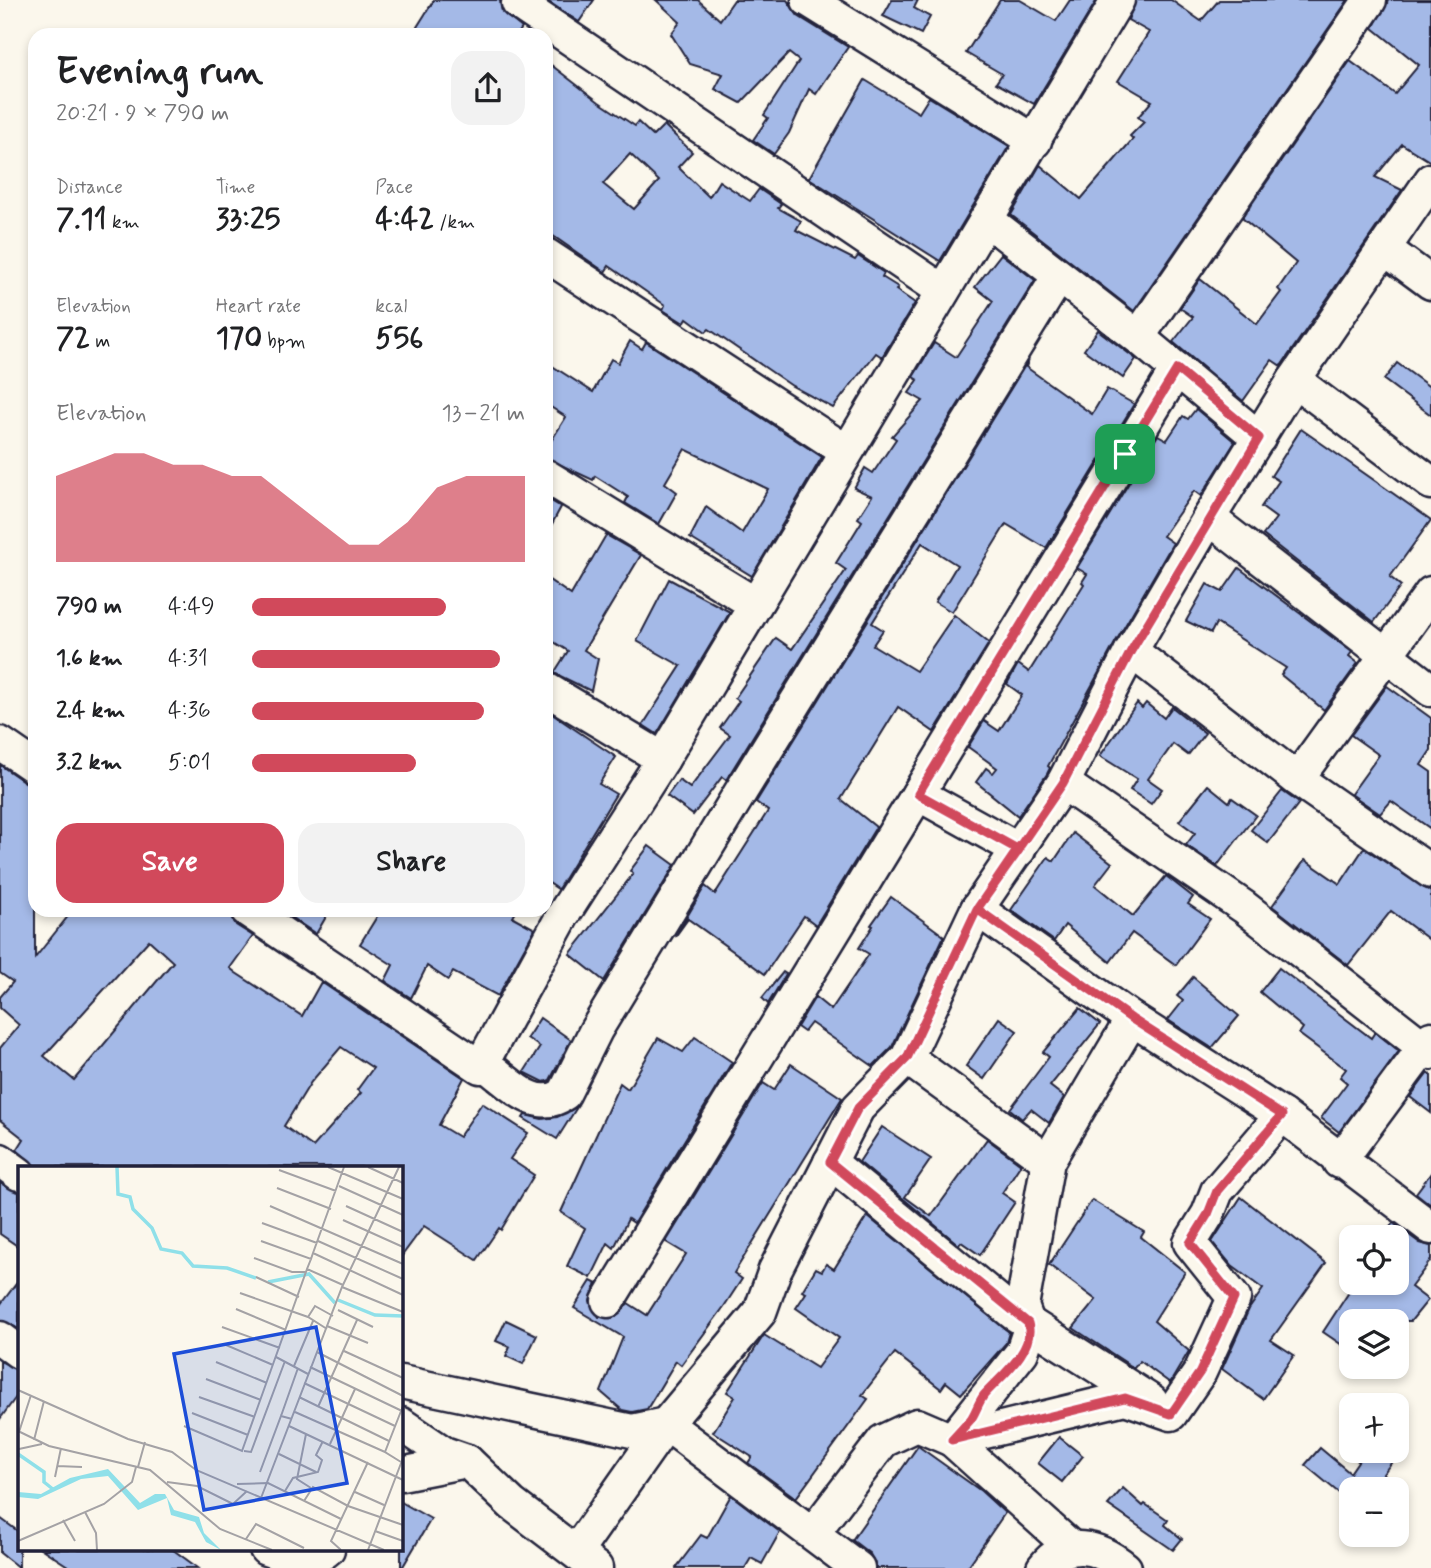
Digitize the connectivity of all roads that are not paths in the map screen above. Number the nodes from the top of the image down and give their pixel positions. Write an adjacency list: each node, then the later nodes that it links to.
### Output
1 (808, 0): 5 (street)
2 (1118, 0): 5 (street)
3 (1370, 0): 13 (street)
4 (518, 3): 12 (street)
5 (1035, 141): 7 (street)
6 (1431, 180): 8 (street)
7 (986, 219): 10 (street); 12 (street)
8 (1385, 249): 11 (street); 15 (street)
9 (553, 260): 17 (street)
10 (1059, 276): 13 (street); 42 (street)
11 (1431, 283)
12 (943, 291): 17 (street)
13 (1138, 337): 14 (street)
14 (1177, 369): 16 (street); 32 (street)
15 (1294, 380): 16 (street); 19 (street)
16 (1259, 438): 20 (street)
17 (846, 451): 22 (street)
18 (553, 480): 22 (street)
19 (1431, 483)
20 (1209, 518): 23 (street); 24 (street)
21 (1431, 593): 24 (street)
22 (755, 604): 28 (street)
23 (1131, 651): 30 (street); 31 (street)
24 (1385, 656): 25 (street); 30 (street)
25 (1431, 690)
26 (553, 693): 28 (street)
27 (0, 743): 29 (street)
28 (663, 759): 35 (street)
29 (28, 762)
30 (1297, 779): 34 (street)
31 (1063, 783): 33 (street); 40 (street)
32 (918, 794): 33 (street); 50 (street)
33 (1019, 850): 36 (street)
34 (1431, 872)
35 (555, 909)
36 (977, 909): 39 (street); 41 (street)
37 (257, 917): 38 (street)
38 (551, 917)
39 (1132, 1019): 43 (street); 45 (street)
40 (1428, 1046): 47 (street)
41 (907, 1058): 45 (street); 46 (street)
42 (492, 1070)
43 (1282, 1115): 47 (street); 55 (street)
44 (0, 1160): 48 (street)
45 (1048, 1161): 51 (street)
46 (830, 1162): 51 (street); 57 (street)
47 (1339, 1162): 49 (street)
48 (18, 1173)
49 (1431, 1228)
50 (608, 1301)
51 (1028, 1323): 55 (street); 58 (street)
52 (0, 1338): 53 (street)
53 (18, 1351)
54 (402, 1382): 57 (street)
55 (1171, 1414): 58 (street)
56 (402, 1424): 59 (street)
57 (666, 1424): 61 (street); 65 (street)
58 (952, 1440): 61 (street); 62 (street)
59 (467, 1461): 60 (street); 65 (street)
60 (402, 1474)
61 (813, 1533): 66 (street)
62 (1072, 1548): 67 (street); 68 (street)
63 (269, 1550): 64 (street)
64 (326, 1550)
65 (586, 1560)
66 (858, 1568)
67 (1042, 1568)
68 (1125, 1568)

